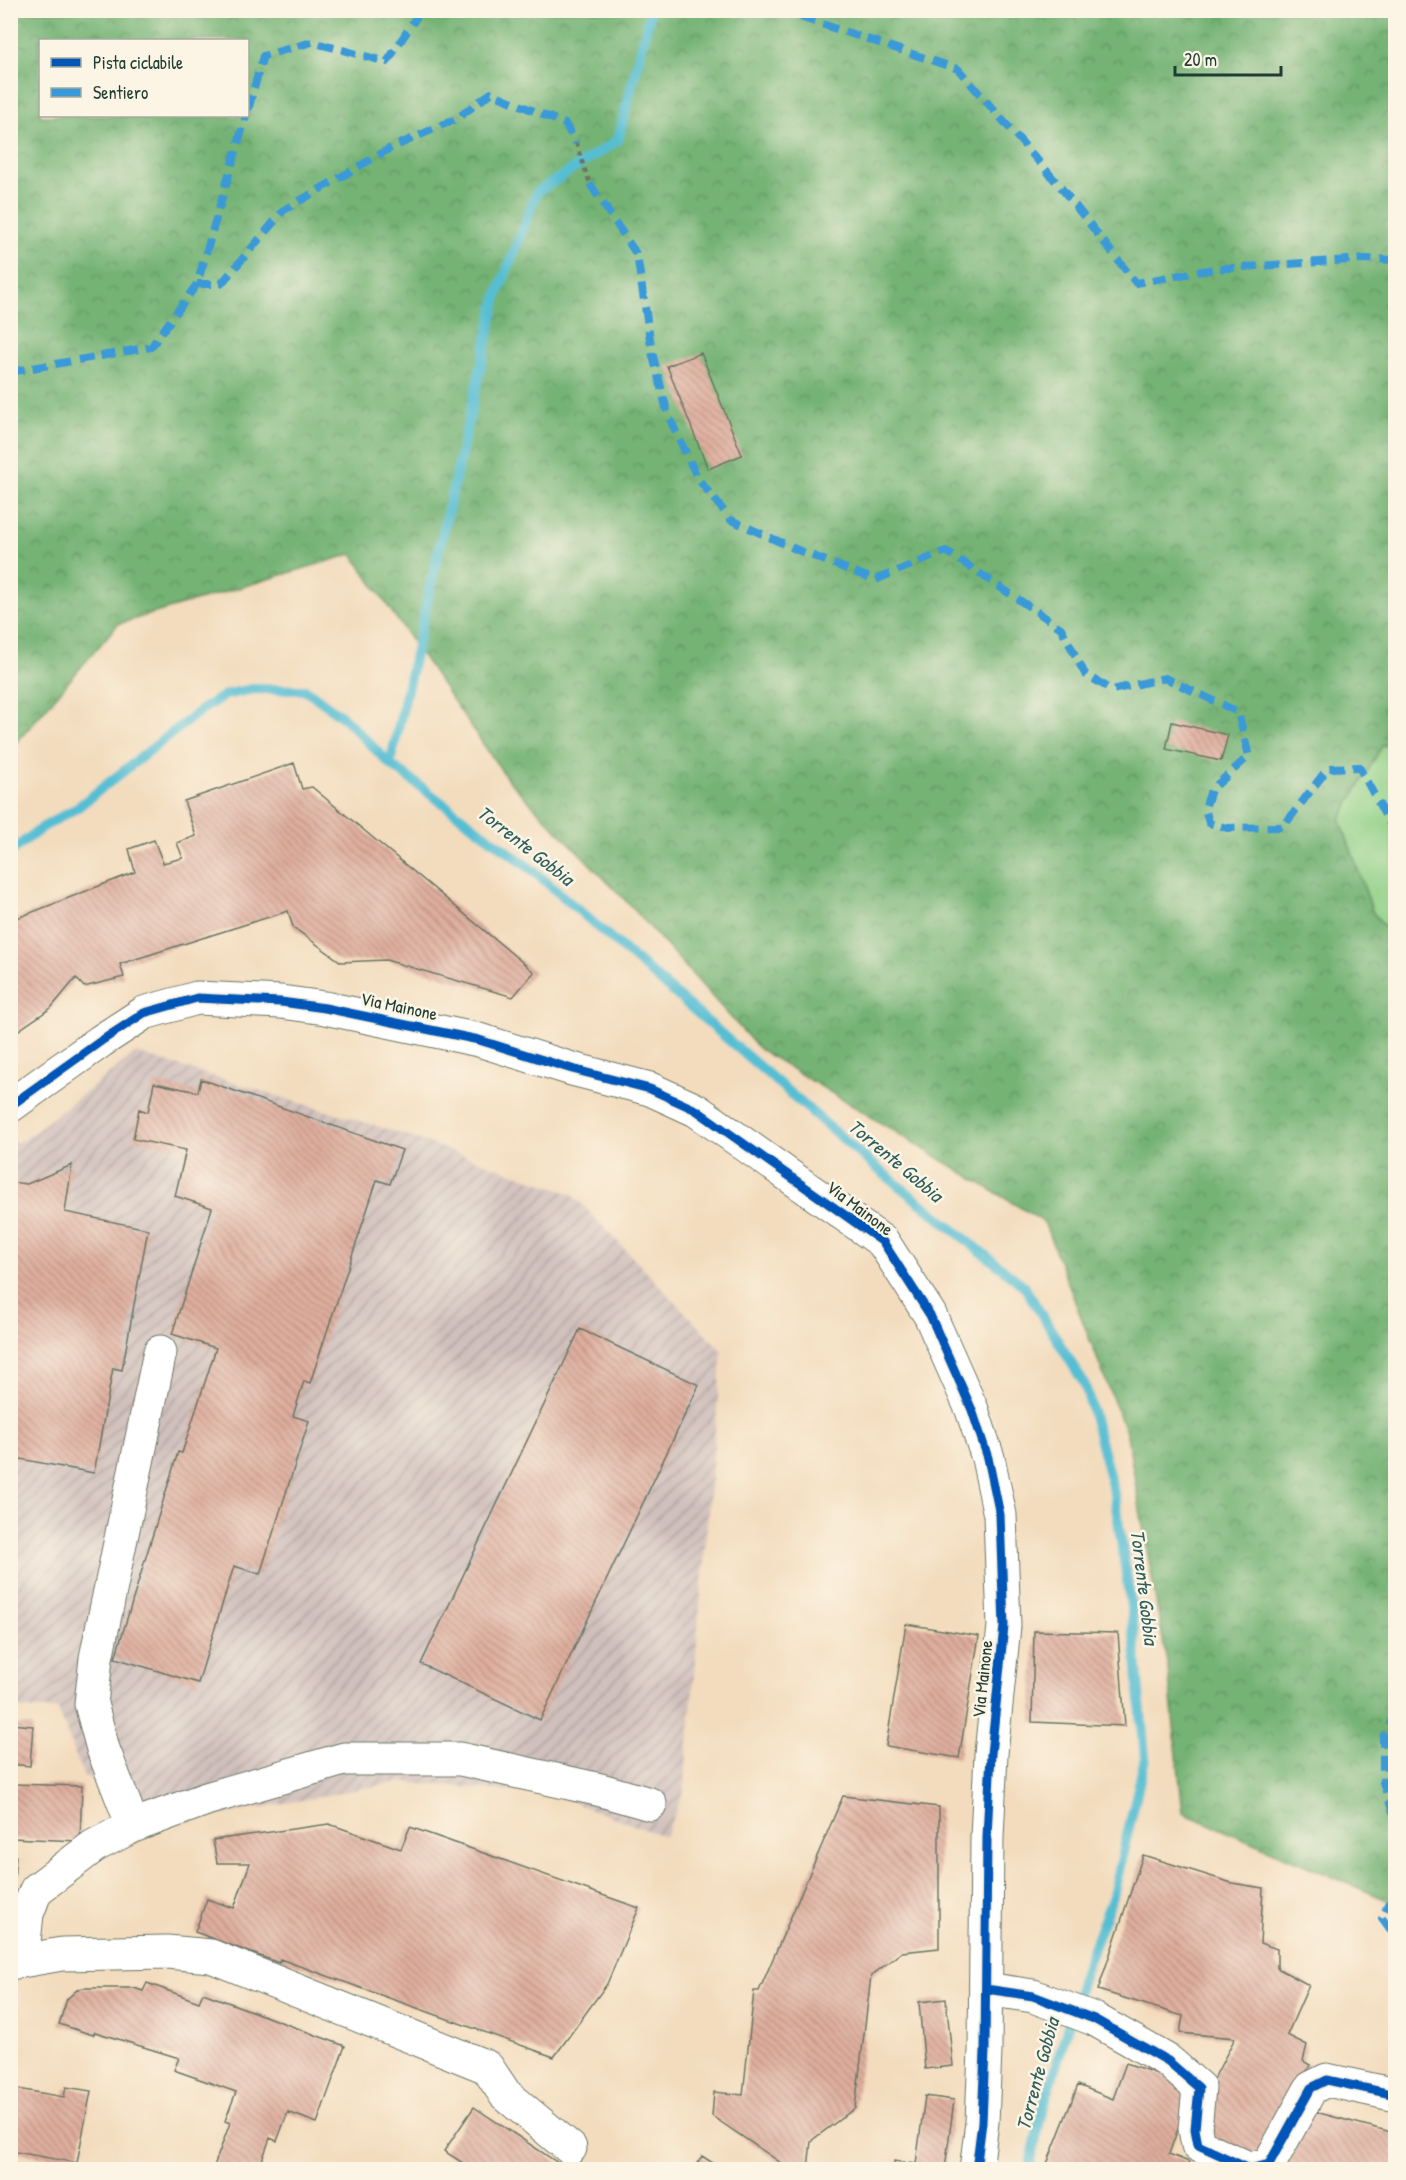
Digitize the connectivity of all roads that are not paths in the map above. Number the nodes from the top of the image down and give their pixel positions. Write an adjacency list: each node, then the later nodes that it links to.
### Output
1 (10, 1106): 6 (street, Via Mainone)
2 (160, 1352): 4 (street)
3 (650, 1804): 4 (street)
4 (133, 1826): 5 (street)
5 (16, 1962): 8 (street)
6 (986, 1989): 7 (street); 9 (street, Via Mainone)
7 (1395, 2096)
8 (570, 2148)
9 (975, 2169)

